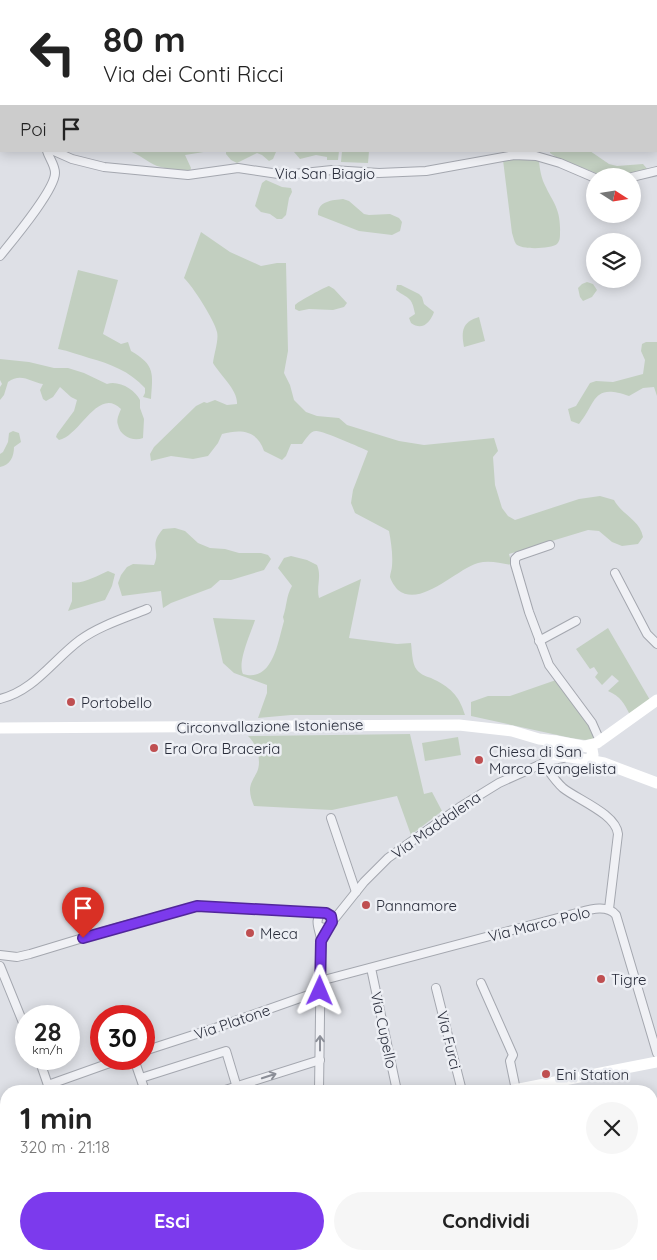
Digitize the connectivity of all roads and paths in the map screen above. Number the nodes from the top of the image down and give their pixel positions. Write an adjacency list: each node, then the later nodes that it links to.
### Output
1 (47, 152): 6 (street)
2 (56, 152): 4 (street, Via San Biagio)
3 (657, 171): 5 (street)
4 (586, 174)
5 (641, 175)
6 (0, 256)
7 (550, 545): 11 (street)
8 (615, 573): 12 (street)
9 (146, 609): 13 (street)
10 (576, 621): 11 (street)
11 (539, 641): 16 (street)
12 (657, 644)
13 (0, 699)
14 (657, 700): 16 (main road)
15 (0, 728): 17 (main road, Circonvallazione Istoniense)
16 (593, 749): 17 (main road); 17 (main road); 18 (main road)
17 (549, 753): 20 (street, Via Maddalena); 21 (street)
18 (657, 784)
19 (331, 818): 20 (street)
20 (356, 892): 22 (street, Via Maddalena)
21 (609, 909): 30 (street, Via Marco Polo); 37 (street, Via Marco Polo)
22 (342, 911): 24 (street); 26 (street, Via Maddalena)
23 (308, 913): 24 (street); 25 (street); 28 (street)
24 (326, 913): 25 (street); 26 (street)
25 (318, 925): 26 (street); 27 (street)
26 (330, 925): 27 (street, Via Maddalena)
27 (321, 941): 31 (street)
28 (0, 955)
29 (0, 966): 35 (street)
30 (371, 968): 31 (street, Via Marco Polo); 50 (street, Via Cupello)
31 (320, 981): 34 (street)
32 (481, 983): 52 (street)
33 (436, 988): 51 (street, Via Furci)
34 (320, 991): 36 (street, Via Platone); 38 (street, one-way to 34)
35 (16, 1005)
36 (155, 1048)
37 (657, 1053)
38 (320, 1060): 48 (street, one-way to 38); 49 (street)
39 (657, 1062): 53 (main road)
40 (43, 1070): 44 (street)
41 (94, 1070): 45 (street)
42 (138, 1070): 43 (street)
43 (141, 1078): 46 (street); 47 (street)
44 (48, 1085)
45 (57, 1085)
46 (143, 1085)
47 (236, 1085)
48 (248, 1085)
49 (319, 1085)
50 (396, 1085)
51 (460, 1085)
52 (512, 1085)
53 (542, 1085)

